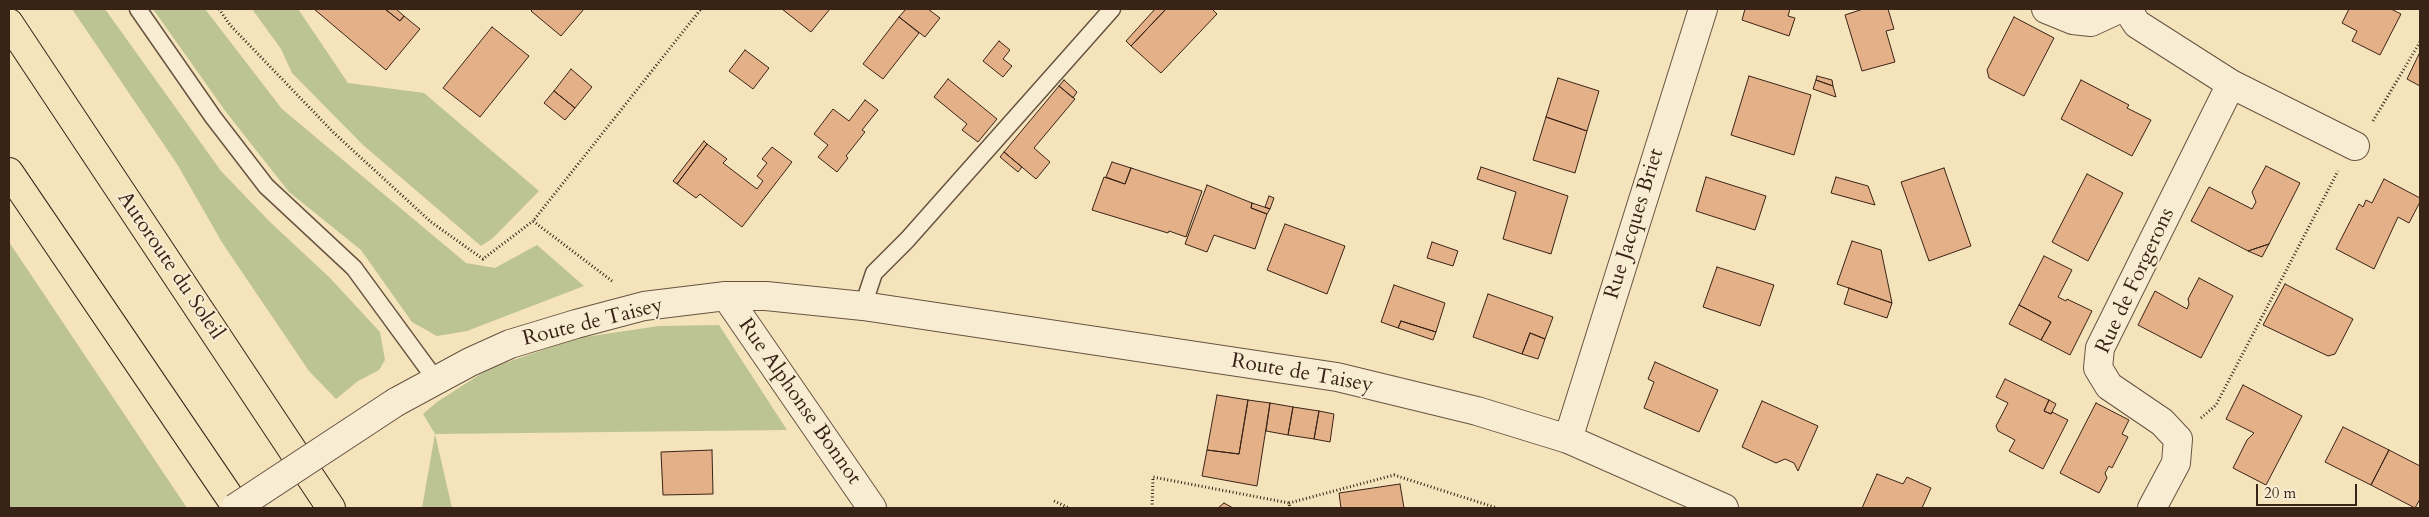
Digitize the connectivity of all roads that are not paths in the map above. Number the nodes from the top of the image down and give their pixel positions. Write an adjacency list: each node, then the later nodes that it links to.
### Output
1 (138, 9): 13 (lane)
2 (1112, 9): 12 (lane)
3 (1702, 9): 14 (street, Rue Jacques Briet)
4 (2046, 9): 5 (street)
5 (2119, 9)
6 (2127, 9): 8 (street)
7 (9, 23): 16 (highway, Autoroute du Soleil)
8 (2231, 84): 9 (street); 19 (street, Rue de Forgerons)
9 (2354, 146)
10 (9, 172): 15 (highway)
11 (726, 296): 12 (street, Route de Taisey); 13 (street, Route de Taisey); 17 (street, Rue Alphonse Bonnot)
12 (862, 306): 14 (street, Route de Taisey)
13 (436, 380): 15 (street, Route de Taisey, bridge)
14 (1568, 439): 18 (street, Route de Taisey)
15 (236, 508)
16 (330, 508)
17 (872, 508)
18 (1724, 508)
19 (2152, 508)

